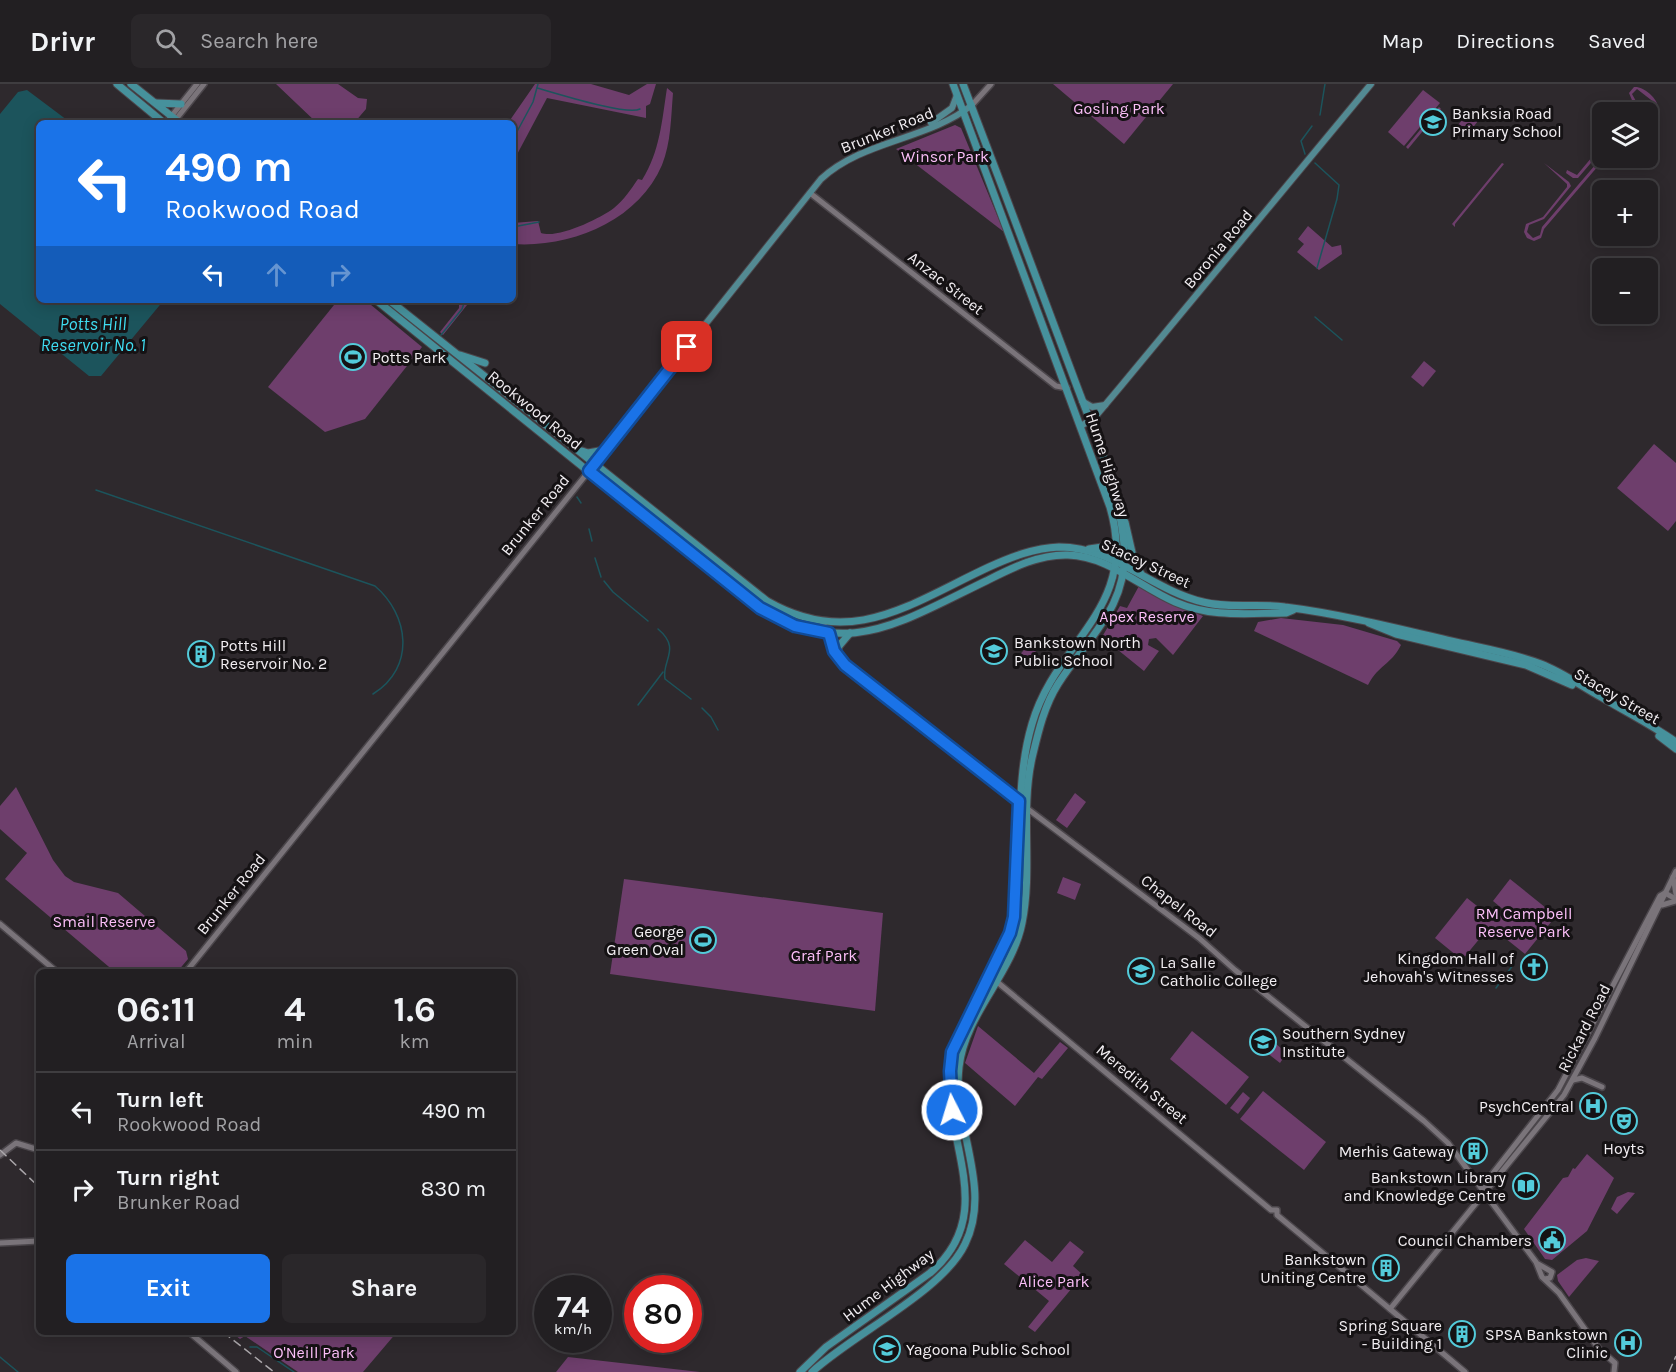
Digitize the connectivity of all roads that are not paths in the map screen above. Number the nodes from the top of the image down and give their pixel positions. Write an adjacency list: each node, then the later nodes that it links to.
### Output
1 (117, 84): 13 (highway)
2 (131, 84): 9 (highway)
3 (198, 84): 10 (main road)
4 (204, 84): 14 (main road)
5 (963, 84): 11 (highway, Hume Highway)
6 (991, 84): 11 (main road)
7 (1371, 84): 23 (main road, Boronia Road)
8 (955, 87): 12 (highway, Hume Highway); 15 (main road)
9 (156, 103): 10 (highway); 14 (highway)
10 (181, 105): 14 (main road)
11 (972, 105): 12 (main road, Brunker Road); 22 (highway, Hume Highway)
12 (964, 111): 15 (main road, Brunker Road); 21 (highway, Hume Highway)
13 (161, 120)
14 (175, 120)
15 (918, 132): 16 (main road, Brunker Road)
16 (810, 193): 21 (main road, Anzac Street); 27 (main road, Brunker Road)
17 (380, 303): 29 (highway, Rookwood Road)
18 (393, 303): 19 (highway, Rookwood Road)
19 (458, 355): 20 (highway); 26 (highway, Rookwood Road)
20 (485, 363)
21 (1067, 388): 25 (highway, Hume Highway)
22 (1081, 400): 23 (main road); 24 (highway, Hume Highway)
23 (1105, 405): 24 (main road, Boronia Road)
24 (1089, 422): 25 (main road, Boronia Road); 30 (highway, Hume Highway)
25 (1081, 426): 31 (highway, Hume Highway)
26 (576, 450): 27 (highway); 28 (highway, Rookwood Road)
27 (604, 450): 28 (main road, Brunker Road)
28 (594, 464): 29 (highway, Brunker Road); 39 (highway, Rookwood Road)
29 (589, 471): 41 (highway, Rookwood Road); 57 (main road, Brunker Road)
30 (1115, 497): 34 (highway, Hume Highway); 37 (highway)
31 (1116, 545): 32 (highway); 33 (highway, Hume Highway)
32 (1084, 549): 33 (highway, Stacey Street); 39 (highway, Stacey Street)
33 (1116, 561): 34 (highway, Stacey Street); 35 (highway, Hume Highway)
34 (1124, 565): 36 (highway, Hume Highway); 37 (highway, Stacey Street)
35 (1115, 569): 36 (highway, Stacey Street); 42 (highway, Stacey Street); 46 (highway, Hume Highway)
36 (1122, 573): 38 (highway, Stacey Street); 47 (highway, Hume Highway)
37 (1141, 574): 38 (highway, Stacey Street)
38 (1293, 610): 40 (highway, Stacey Street)
39 (822, 622): 41 (main road)
40 (1369, 623): 44 (highway, Stacey Street); 45 (highway, Stacey Street)
41 (829, 633): 42 (highway, Stacey Street); 43 (main road)
42 (850, 633): 43 (highway)
43 (837, 655): 46 (main road)
44 (1676, 742)
45 (1676, 750)
46 (1019, 801): 47 (main road); 54 (highway, Hume Highway)
47 (1026, 806): 55 (highway, Hume Highway); 63 (main road, Chapel Road)
48 (1675, 873): 49 (main road, Rickard Road); 50 (main road)
49 (1665, 893): 51 (main road); 52 (main road, Rickard Road); 63 (main road, Rickard Road)
50 (1676, 894)
51 (1676, 900): 52 (main road)
52 (1661, 905): 59 (main road, Rickard Road)
53 (0, 924): 56 (main road)
54 (1010, 933): 55 (highway); 74 (highway, Hume Highway)
55 (1018, 936): 58 (highway, Hume Highway)
56 (53, 969)
57 (188, 969)
58 (996, 981): 71 (main road, Meredith Street); 75 (highway, Hume Highway)
59 (1573, 1080): 60 (main road); 63 (main road, Rickard Road)
60 (1602, 1087)
61 (36, 1149): 62 (main road)
62 (0, 1155)
63 (1484, 1191): 66 (main road, Chapel Road); 71 (main road, Rickard Road)
64 (36, 1240): 65 (main road)
65 (0, 1243)
66 (1536, 1262): 67 (main road, Chapel Road); 68 (main road, Chapel Road)
67 (1547, 1268): 68 (main road); 69 (main road, Chapel Road)
68 (1543, 1276): 69 (main road); 70 (main road, Chapel Road)
69 (1552, 1276): 70 (main road, Chapel Road)
70 (1559, 1293): 77 (main road, Chapel Road)
71 (1390, 1309): 76 (main road)
72 (193, 1335): 73 (main road)
73 (236, 1372)
74 (800, 1372)
75 (812, 1372)
76 (1465, 1372)
77 (1614, 1372)

